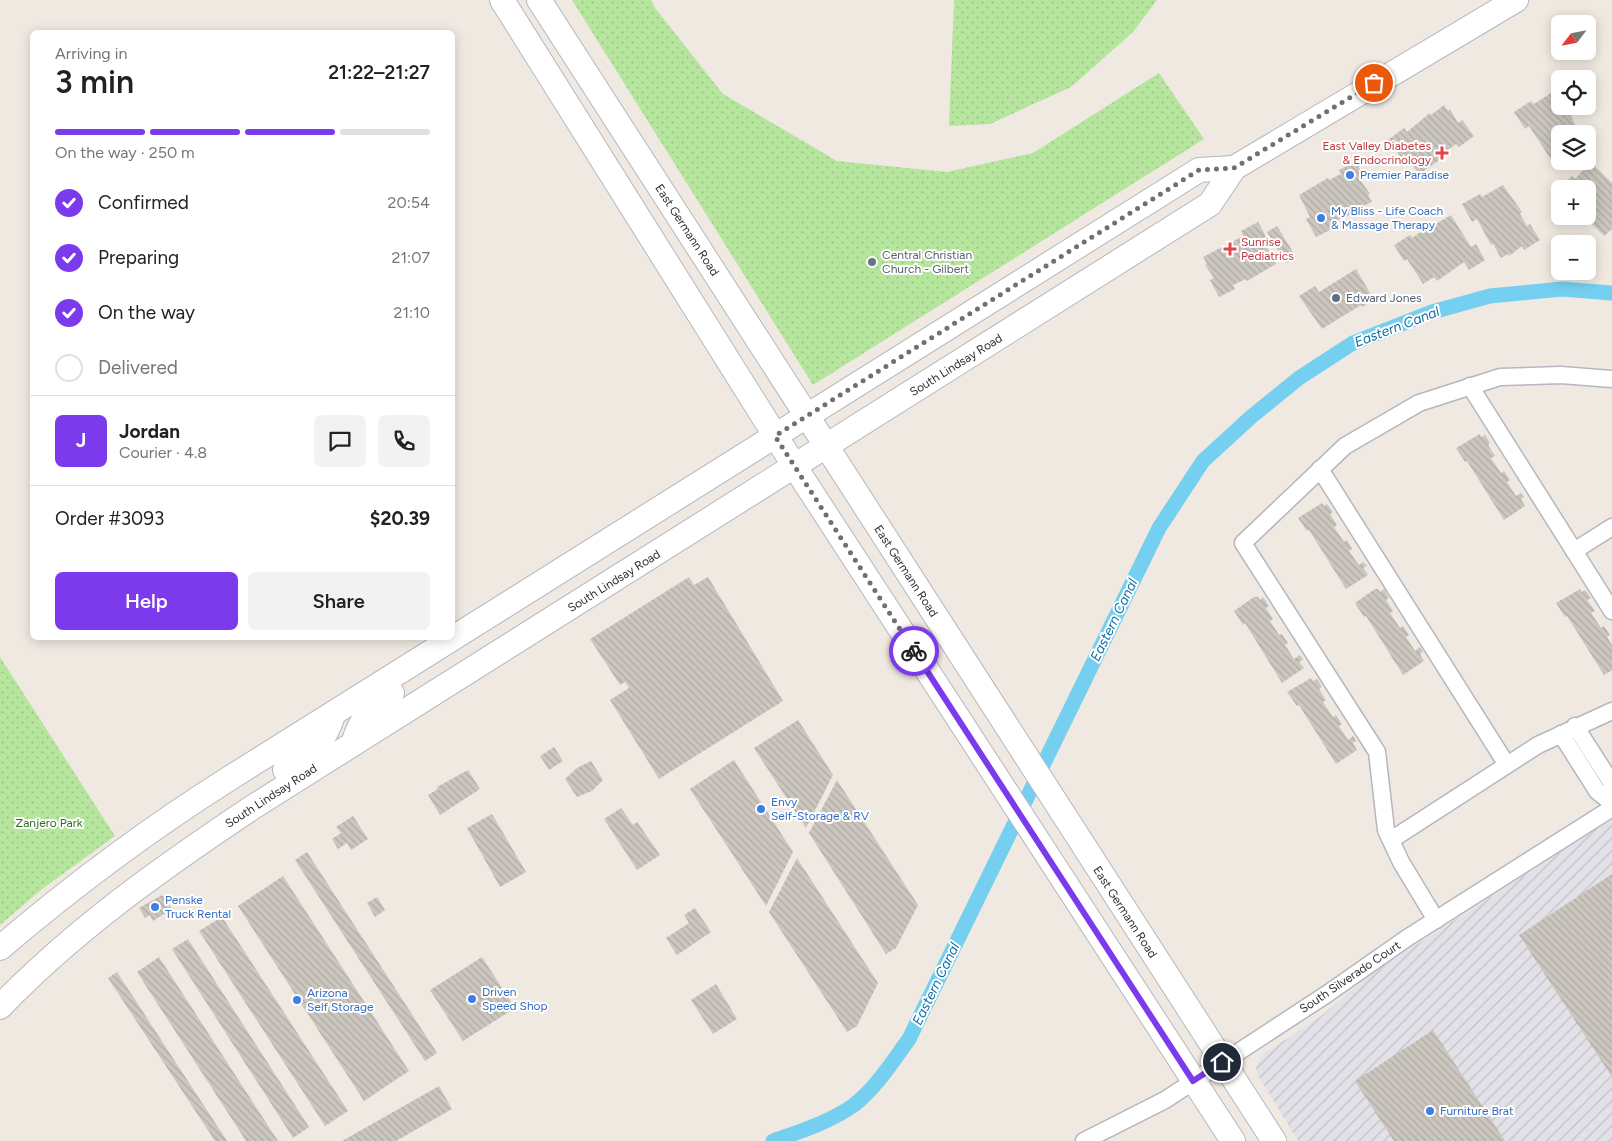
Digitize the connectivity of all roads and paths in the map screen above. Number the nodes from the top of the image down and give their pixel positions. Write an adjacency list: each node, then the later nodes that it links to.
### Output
1 (502, 0): 8 (main road)
2 (539, 0): 7 (main road, East Germann Road)
3 (1516, 0): 4 (main road, South Lindsay Road)
4 (1234, 168): 7 (main road, South Lindsay Road); 9 (main road, South Lindsay Road)
5 (1612, 379): 6 (street)
6 (1470, 386): 11 (street); 13 (street)
7 (806, 415): 8 (main road, South Lindsay Road); 9 (main road, East Germann Road)
8 (775, 436): 10 (main road); 15 (main road, South Lindsay Road)
9 (826, 447): 10 (main road, South Lindsay Road); 31 (main road, East Germann Road)
10 (794, 466): 21 (main road, South Lindsay Road); 32 (main road)
11 (1320, 469): 22 (street); 27 (street)
12 (1612, 527): 13 (street)
13 (1574, 551): 14 (street)
14 (1612, 611)
15 (455, 638)
16 (452, 640): 17 (main road, South Lindsay Road)
17 (449, 642): 19 (main road, South Lindsay Road); 21 (main road)
18 (1612, 711): 20 (street)
19 (333, 714): 25 (main road); 29 (main road, South Lindsay Road)
20 (1568, 730): 22 (street); 23 (street); 24 (street)
21 (353, 744): 25 (main road, South Lindsay Road)
22 (1507, 765): 27 (street)
23 (1612, 789)
24 (1612, 803)
25 (253, 807): 30 (main road, South Lindsay Road)
26 (1612, 808): 28 (street, South Silverado Court)
27 (1392, 840): 28 (street)
28 (1436, 920): 31 (street, South Silverado Court)
29 (0, 948)
30 (0, 1007)
31 (1222, 1062): 32 (street, South Silverado Court); 35 (main road, East Germann Road)
32 (1193, 1081): 33 (street, South Silverado Court); 34 (main road)
33 (1084, 1141)
34 (1233, 1141)
35 (1274, 1141)

